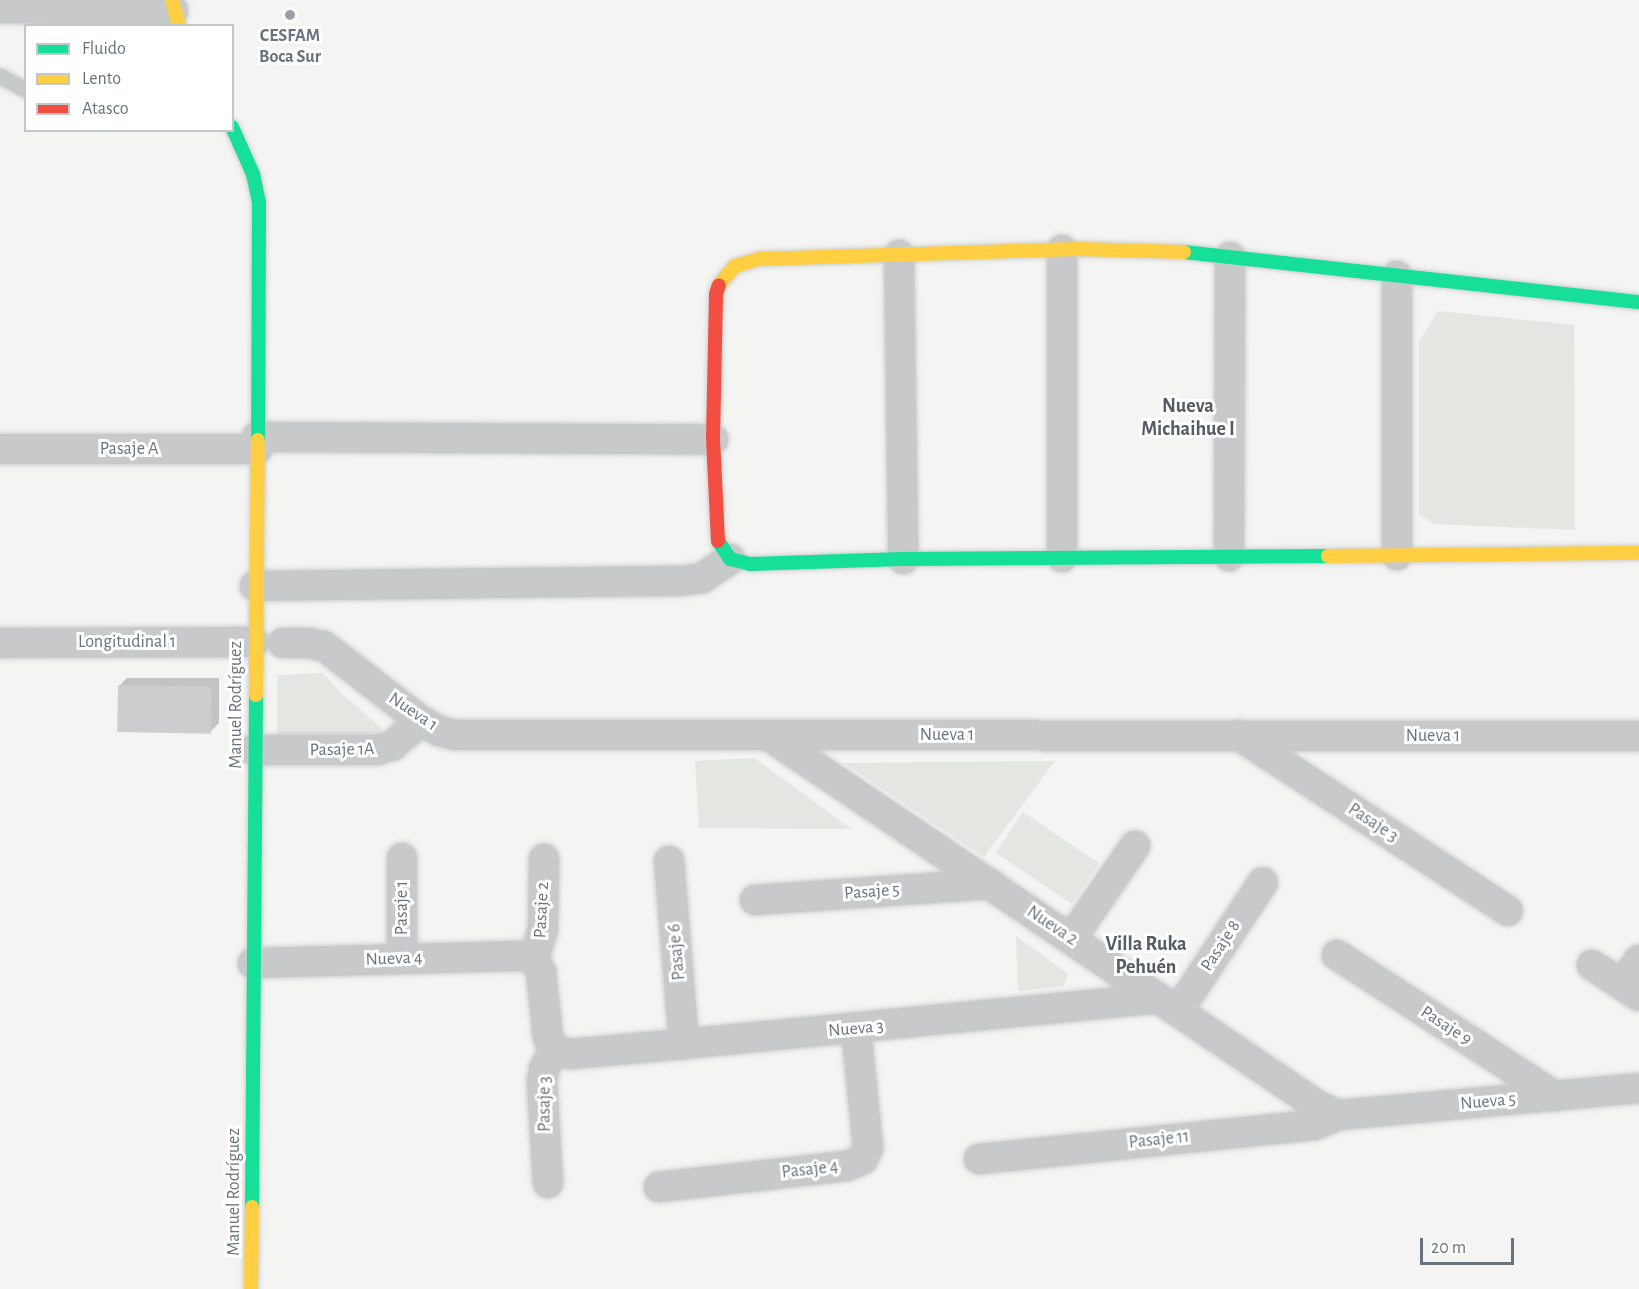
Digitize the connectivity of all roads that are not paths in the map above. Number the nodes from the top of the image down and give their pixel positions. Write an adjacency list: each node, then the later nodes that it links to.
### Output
1 (0, 8): 2 (street)
2 (174, 12)
3 (0, 76): 4 (lane)
4 (24, 89)
5 (234, 132): 12 (street, Manuel Rodríguez)
6 (1062, 250): 7 (street); 8 (street); 17 (street)
7 (899, 255): 11 (street); 19 (street)
8 (1230, 257): 9 (street); 16 (street)
9 (1397, 276): 10 (street); 15 (street)
10 (1639, 302)
11 (713, 439): 12 (street, Pasaje A); 18 (street)
12 (257, 443): 13 (street, Pasaje A); 20 (street, Manuel Rodríguez)
13 (0, 449)
14 (1639, 553): 15 (street)
15 (1398, 555): 16 (street)
16 (1229, 556): 17 (street)
17 (1062, 557): 19 (street)
18 (730, 559): 19 (street); 20 (street)
19 (903, 559)
20 (255, 586): 22 (street, Manuel Rodríguez)
21 (0, 642): 22 (street, Longitudinal 1)
22 (269, 643): 23 (street, Nueva 1); 27 (street, Manuel Rodríguez)
23 (421, 721): 24 (street, Nueva 1); 27 (street, Pasaje 1A)
24 (768, 735): 25 (street, Nueva 1); 33 (street, Nueva 2)
25 (1238, 735): 26 (street, Nueva 1); 35 (street, Pasaje 3)
26 (1639, 736)
27 (253, 750): 41 (street, Manuel Rodríguez)
28 (1135, 846): 36 (street)
29 (402, 858): 38 (street, Pasaje 1)
30 (544, 859): 39 (street, Pasaje 2)
31 (669, 861): 46 (street, Pasaje 6)
32 (1263, 882): 44 (street, Pasaje 8)
33 (990, 884): 34 (street, Pasaje 5); 36 (street, Nueva 2)
34 (755, 900)
35 (1508, 911)
36 (1071, 939): 44 (street, Nueva 2)
37 (1337, 956): 49 (street, Pasaje 9)
38 (402, 959): 39 (street, Nueva 4); 41 (street, Nueva 4)
39 (534, 960): 47 (street, Pasaje 3)
40 (1639, 960): 43 (street)
41 (253, 963): 54 (street, Manuel Rodríguez)
42 (1592, 965): 43 (street)
43 (1631, 990)
44 (1168, 1004): 45 (street, Nueva 3); 50 (street, Nueva 2)
45 (856, 1029): 46 (street, Nueva 3); 53 (street, Pasaje 4)
46 (684, 1044): 47 (street, Nueva 3)
47 (554, 1050): 52 (street, Pasaje 3)
48 (1639, 1088): 49 (street, Nueva 5)
49 (1555, 1096): 50 (street, Nueva 5)
50 (1338, 1115): 51 (street, Pasaje 11)
51 (979, 1159)
52 (548, 1183)
53 (659, 1187)
54 (251, 1289)

